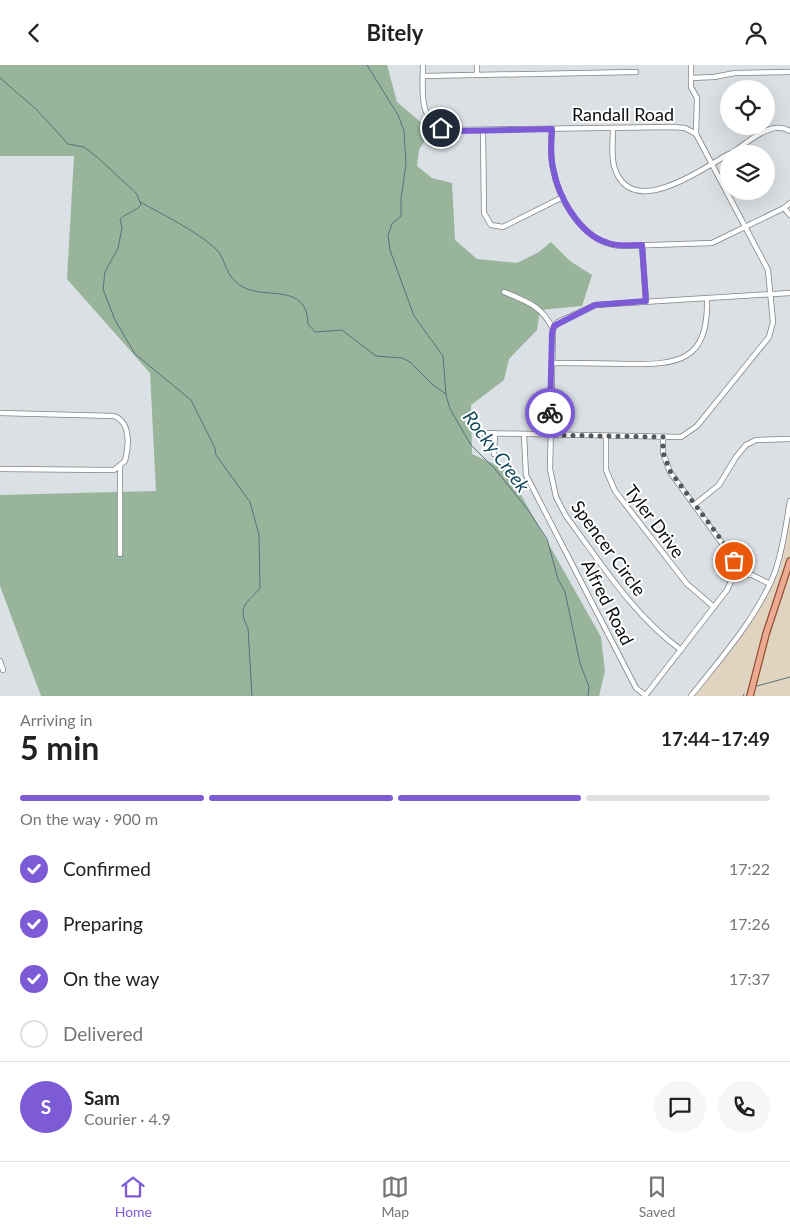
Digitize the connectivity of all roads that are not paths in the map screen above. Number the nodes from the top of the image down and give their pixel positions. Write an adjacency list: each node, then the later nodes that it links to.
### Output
1 (423, 65): 10 (street)
2 (477, 65): 11 (street)
3 (580, 65): 8 (street)
4 (691, 65): 12 (street)
5 (738, 65): 9 (street)
6 (636, 72): 8 (street)
7 (790, 72): 9 (street)
8 (580, 73): 11 (street)
9 (738, 73): 12 (street)
10 (423, 75): 11 (street); 15 (street, Randall Road)
11 (477, 75)
12 (691, 78): 17 (street)
13 (613, 128): 14 (street, Randall Road); 17 (street, Randall Road); 20 (street)
14 (552, 129): 15 (street, Randall Road); 21 (street)
15 (483, 130): 21 (street)
16 (790, 131): 18 (street)
17 (696, 134): 20 (street)
18 (743, 145)
19 (720, 159): 20 (street)
20 (712, 163): 24 (street)
21 (563, 197): 25 (street)
22 (788, 206): 23 (street); 24 (street)
23 (790, 215)
24 (746, 227): 25 (street); 28 (street)
25 (642, 245): 30 (street)
26 (504, 293): 31 (street)
27 (790, 293): 28 (street)
28 (772, 295): 29 (street); 39 (street)
29 (707, 298): 30 (street); 32 (street)
30 (646, 301): 31 (street)
31 (553, 329): 32 (street, Spencer Circle)
32 (552, 363): 37 (street, Spencer Circle)
33 (0, 413): 42 (street)
34 (478, 433): 35 (street)
35 (494, 434): 36 (street); 41 (street)
36 (524, 435): 37 (street); 54 (street, Alfred Road)
37 (550, 435): 38 (street); 51 (street, Spencer Circle)
38 (606, 436): 39 (street); 50 (street, Tyler Drive)
39 (663, 437): 45 (street)
40 (790, 439): 45 (street)
41 (494, 454)
42 (120, 466): 43 (street); 46 (street)
43 (0, 469)
44 (790, 501): 49 (street)
45 (694, 505): 48 (street)
46 (120, 554)
47 (790, 561): 56 (main road)
48 (735, 573): 49 (street); 50 (street)
49 (770, 585): 55 (street)
50 (714, 607): 51 (street)
51 (681, 650): 54 (street)
52 (0, 661): 53 (street)
53 (3, 670)
54 (645, 696)
55 (691, 696)
56 (750, 696)

